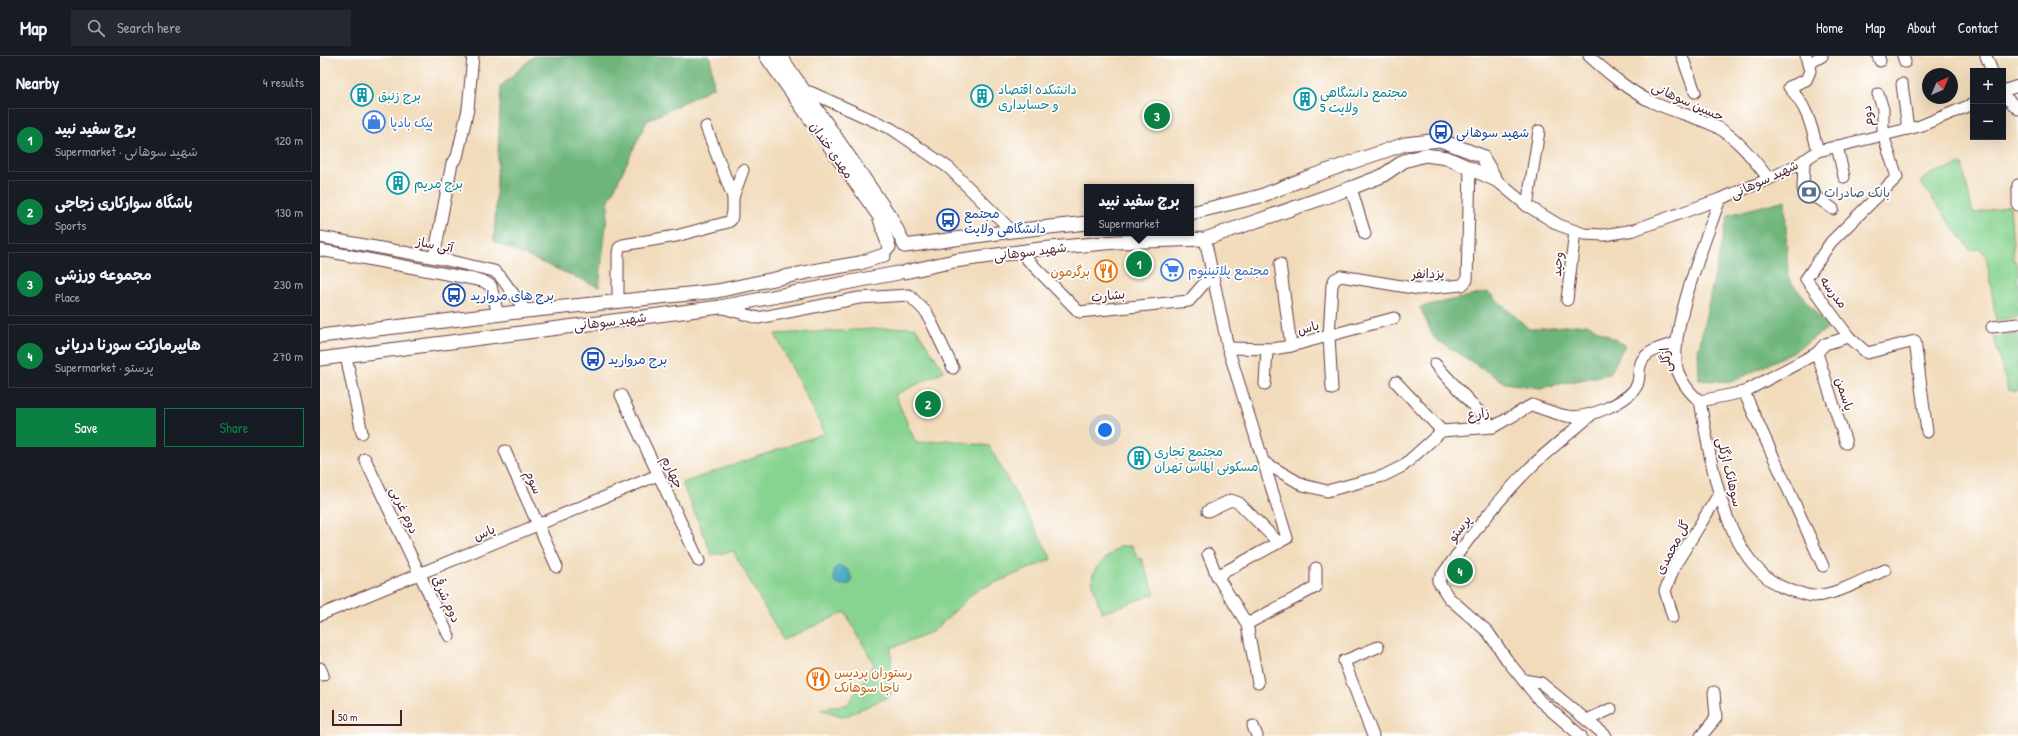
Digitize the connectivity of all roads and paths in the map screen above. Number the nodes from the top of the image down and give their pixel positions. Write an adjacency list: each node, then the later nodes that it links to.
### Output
1 (473, 56): 50 (street)
2 (766, 56): 48 (main road, مهدی خندان)
3 (780, 56): 45 (main road, مهدی خندان)
4 (1589, 56): 29 (street, حسین سوهانی)
5 (1682, 56): 14 (street)
6 (1822, 56): 8 (street)
7 (1986, 56): 9 (street)
8 (1807, 60): 24 (street)
9 (1991, 68)
10 (1902, 84): 20 (street)
11 (2018, 86): 12 (street)
12 (2006, 90)
13 (810, 92): 40 (street)
14 (1694, 92)
15 (1878, 94): 22 (street, دوم)
16 (2006, 98): 18 (street)
17 (1970, 105): 20 (street, شهید سوهانی)
18 (2018, 109)
19 (706, 127): 33 (street)
20 (1908, 129): 22 (street, شهید سوهانی)
21 (1539, 131): 36 (street)
22 (1883, 135): 23 (street, شهید سوهانی); 66 (street, مدرسه)
23 (1837, 146): 24 (street, شهید سوهانی); 28 (street)
24 (1818, 151): 25 (street, شهید سوهانی)
25 (1804, 160): 29 (street, شهید سوهانی); 37 (street)
26 (743, 170): 33 (street)
27 (1470, 170): 30 (main road, شهید سوهانی); 32 (main road, شهید سوهانی); 65 (street, یزدانفر)
28 (1844, 177)
29 (1769, 179): 34 (street, شهید سوهانی)
30 (1496, 180): 36 (street, شهید سوهانی); 38 (main road, شهید سوهانی)
31 (2018, 185): 35 (street)
32 (1352, 188): 42 (street); 44 (main road, شهید سوهانی)
33 (733, 197): 57 (street)
34 (1720, 199): 41 (street, شهید سوهانی); 67 (street, ازگلی)
35 (2018, 205)
36 (1527, 206): 41 (street, شهید سوهانی)
37 (1833, 209)
38 (1194, 212)
39 (1084, 223): 40 (main road, شهید سوهانی)
40 (1012, 231): 45 (main road, شهید سوهانی)
41 (1575, 231): 56 (street, وحید)
42 (1365, 234)
43 (320, 237): 46 (street, آتی ساز)
44 (1205, 239): 49 (main road, شهید سوهانی); 54 (street)
45 (906, 246): 48 (main road); 53 (main road)
46 (380, 248): 50 (street, آتی ساز); 51 (street)
47 (320, 250): 51 (street, آتی ساز)
48 (886, 251): 53 (main road); 55 (main road, شهید سوهانی)
49 (1019, 251): 53 (main road, شهید سوهانی); 54 (street, بشارت)
50 (438, 258): 59 (street, آتی ساز)
51 (378, 259): 60 (street, آتی ساز)
52 (1280, 264): 68 (street)
53 (901, 272): 58 (main road, شهید سوهانی)
54 (1213, 273): 69 (street)
55 (717, 291): 57 (main road, شهید سوهانی); 58 (main road)
56 (1567, 300)
57 (618, 301): 59 (main road, شهید سوهانی)
58 (720, 307): 72 (main road, شهید سوهانی); 75 (street)
59 (526, 311): 60 (main road, شهید سوهانی)
60 (498, 314): 64 (main road, شهید سوهانی)
61 (1394, 318): 65 (street, یاس)
62 (2018, 324): 63 (street)
63 (1992, 327)
64 (320, 336)
65 (1329, 336): 68 (street, یاس); 78 (street)
66 (1849, 337): 71 (street); 85 (street, مدرسه)
67 (1677, 343): 81 (street, ازگلی); 82 (street, زارع)
68 (1290, 346): 70 (street, یاس)
69 (1228, 348): 70 (street, یاس); 90 (street)
70 (1267, 349): 77 (street)
71 (1817, 352): 79 (street); 87 (street, یاسمن)
72 (346, 356): 73 (main road, شهید سوهانی); 86 (street)
73 (320, 359)
74 (1435, 364): 83 (street)
75 (953, 368)
76 (1396, 382): 84 (street)
77 (1265, 384)
78 (1332, 389)
79 (1744, 392): 81 (street); 99 (street)
80 (621, 395): 91 (street, چهارم)
81 (1700, 401): 92 (street, سوهانک ازگلی)
82 (1591, 414): 83 (street, زارع); 109 (street, پرستو)
83 (1494, 427): 84 (street, زارع)
84 (1442, 432): 90 (street)
85 (1927, 432)
86 (362, 433)
87 (1846, 443)
88 (505, 451): 94 (street, سوم)
89 (365, 459): 102 (street, دوم غربی)
90 (1265, 463): 95 (street)
91 (658, 474): 94 (street, یاس); 97 (street, چهارم)
92 (1718, 494): 101 (street, سوهانک ازگلی); 105 (street, گل محمدی)
93 (1208, 511): 95 (street)
94 (538, 525): 98 (street, سوم); 102 (street, یاس)
95 (1279, 543): 103 (street)
96 (1208, 554): 103 (street)
97 (699, 561)
98 (557, 566)
99 (1823, 566)
100 (1316, 568): 106 (street)
101 (1885, 570)
102 (419, 574): 104 (street, یاس); 107 (street, دوم شرقی)
103 (1217, 576): 106 (street)
104 (320, 615)
105 (1673, 617)
106 (1247, 624): 110 (street)
107 (449, 636)
108 (1378, 647): 114 (street)
109 (1523, 680): 113 (street); 115 (street, پرستو)
110 (1258, 683)
111 (1714, 692): 117 (street)
112 (1611, 709): 113 (street)
113 (1587, 720): 116 (street)
114 (1373, 736)
115 (1581, 736)
116 (1606, 736)
117 (1701, 736)

